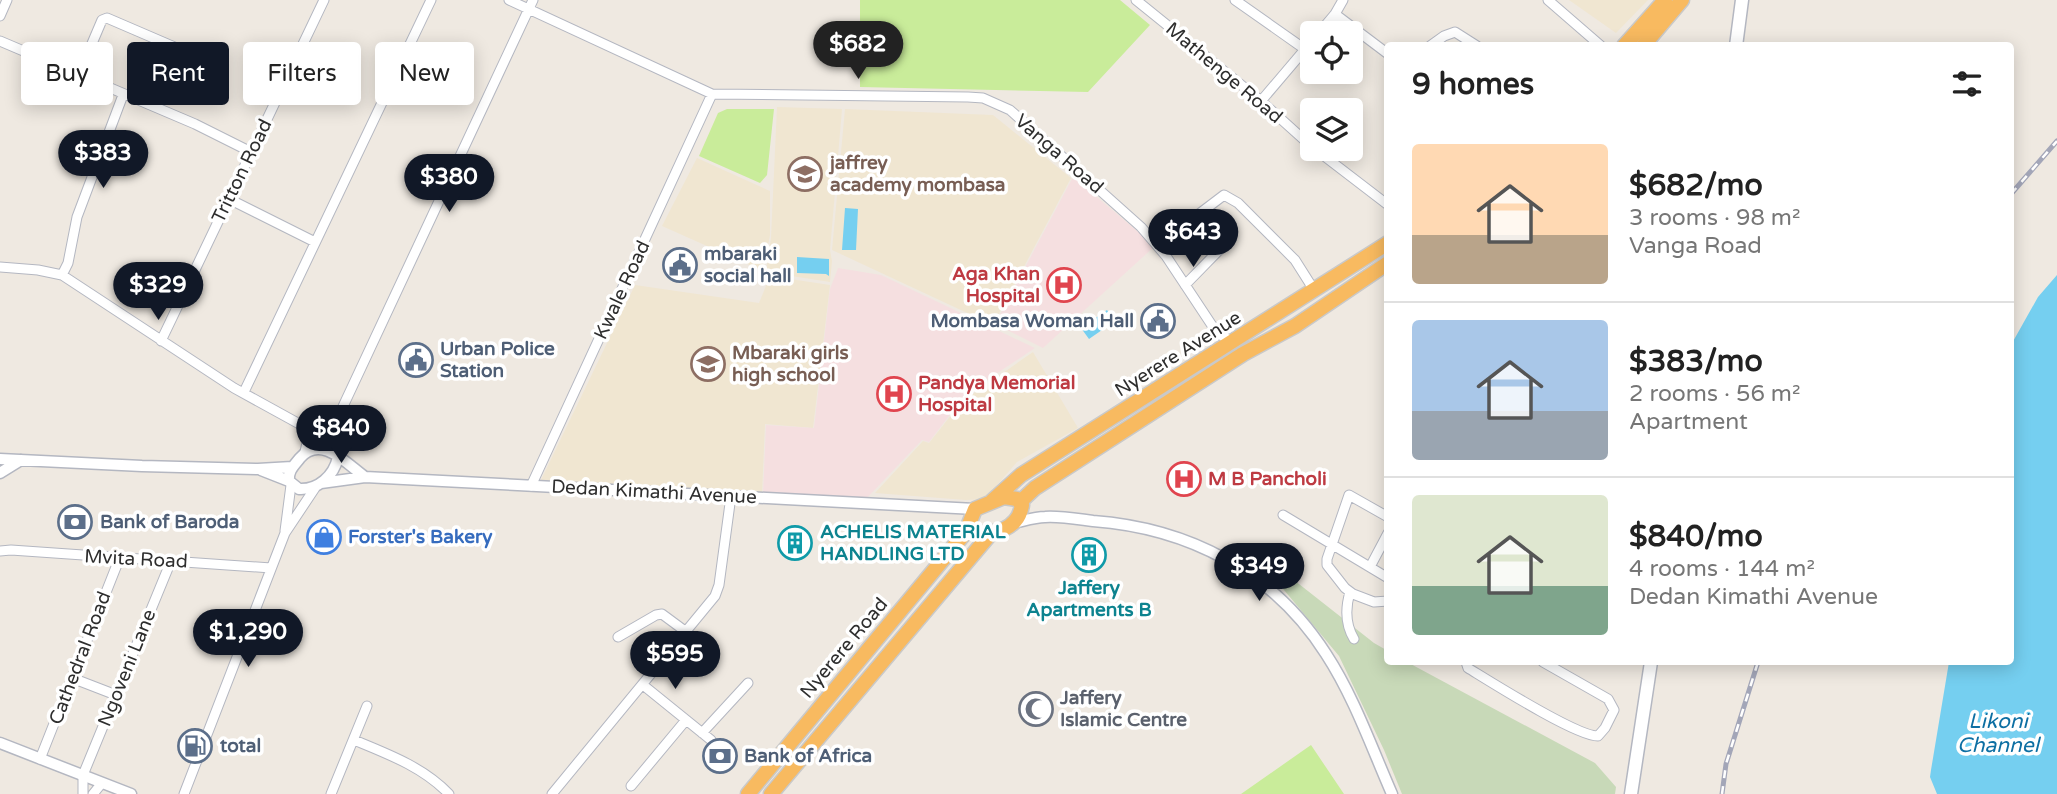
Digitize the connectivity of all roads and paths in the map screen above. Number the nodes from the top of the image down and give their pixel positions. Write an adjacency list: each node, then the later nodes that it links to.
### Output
1 (6, 0): 14 (street)
2 (324, 0): 34 (street, Tritton Road)
3 (431, 0): 39 (street)
4 (509, 0): 12 (street, Vanga Road)
5 (1136, 0): 32 (street, Mathenge Road)
6 (1235, 0): 25 (street)
7 (1343, 0): 13 (street)
8 (1548, 0): 21 (street)
9 (1665, 0): 22 (highway)
10 (1682, 0): 23 (highway)
11 (1742, 0): 24 (main road)
12 (531, 5): 31 (street, Vanga Road); 58 (street)
13 (1335, 14): 15 (street); 27 (street)
14 (0, 16)
15 (1329, 21)
16 (0, 41): 26 (street)
17 (93, 42): 18 (street)
18 (163, 42)
19 (1436, 42): 20 (street)
20 (1471, 42)
21 (1599, 42)
22 (1628, 42)
23 (1646, 42)
24 (1737, 42)
25 (1300, 46)
26 (21, 50)
27 (1384, 51)
28 (1300, 57): 32 (street)
29 (113, 89): 30 (street)
30 (123, 94): 34 (street); 45 (street)
31 (712, 94): 40 (street, Vanga Road); 71 (street, Kwale Road)
32 (1261, 101): 33 (street, Mathenge Road)
33 (1300, 136)
34 (251, 152): 36 (street, Tritton Road)
35 (1331, 161): 37 (street, Mathenge Road)
36 (229, 199): 39 (street); 50 (street, Tritton Road)
37 (1384, 202)
38 (1228, 241): 46 (street)
39 (315, 243): 57 (street)
40 (1158, 245): 46 (street, Vanga Road); 47 (street)
41 (1384, 246): 47 (highway, Nyerere Avenue)
42 (1384, 248): 48 (highway)
43 (1384, 266): 48 (highway, Nyerere Avenue)
44 (0, 267): 45 (street)
45 (62, 275): 50 (street)
46 (1185, 285): 49 (street, Vanga Road)
47 (1314, 290): 51 (highway, Nyerere Avenue)
48 (1295, 326): 53 (highway, Nyerere Avenue)
49 (1217, 333): 51 (street, Vanga Road); 52 (street)
50 (161, 341): 57 (street)
51 (1233, 342): 52 (highway, Nyerere Avenue); 53 (street, Vanga Road)
52 (1217, 351): 54 (street); 55 (highway, Nyerere Avenue)
53 (1243, 354): 54 (highway, Nyerere Avenue)
54 (1225, 366): 56 (highway, Nyerere Avenue)
55 (1186, 371): 56 (highway); 59 (highway, Nyerere Avenue)
56 (1195, 385): 60 (highway, Nyerere Avenue)
57 (244, 392): 61 (street)
58 (339, 415): 61 (street); 62 (street)
59 (1097, 427): 60 (highway); 73 (highway, Nyerere Avenue)
60 (1108, 442): 74 (highway, Nyerere Avenue)
61 (312, 450): 62 (street); 65 (street)
62 (336, 455): 68 (street); 70 (street)
63 (0, 459): 64 (street)
64 (21, 460): 66 (street); 67 (street)
65 (292, 467): 66 (street); 69 (street)
66 (258, 469): 69 (street)
67 (0, 473)
68 (365, 477): 70 (street, Dedan Kimathi Avenue); 71 (street, Dedan Kimathi Avenue)
69 (290, 483): 70 (street); 83 (street)
70 (318, 485): 83 (street)
71 (531, 486): 72 (street, Dedan Kimathi Avenue)
72 (731, 496): 75 (street, Dedan Kimathi Avenue); 94 (street)
73 (992, 501): 74 (highway); 76 (highway)
74 (1021, 503): 79 (street); 80 (highway)
75 (944, 508): 76 (street, Dedan Kimathi Avenue); 81 (street, Dedan Kimathi Avenue)
76 (975, 509): 81 (highway, Nyerere Road)
77 (1283, 515): 85 (street)
78 (1384, 515): 85 (street)
79 (1044, 517): 80 (street); 127 (street)
80 (1013, 523): 82 (highway)
81 (970, 525): 82 (highway); 97 (highway, Nyerere Road)
82 (992, 532): 98 (highway, Nyerere Road)
83 (285, 533): 90 (street)
84 (1384, 541): 89 (street)
85 (1334, 544): 89 (street); 92 (street)
86 (0, 551): 87 (street, Mvita Road)
87 (120, 558): 88 (street, Mvita Road); 103 (street, Cathedral Road)
88 (171, 561): 90 (street, Mvita Road); 107 (street, Ngoveni Lane)
89 (1370, 567): 91 (street)
90 (271, 569): 121 (street)
91 (1384, 576)
92 (1350, 592): 93 (street); 96 (street)
93 (1384, 601)
94 (685, 631): 95 (street); 106 (street)
95 (618, 637)
96 (1354, 639)
97 (868, 650): 98 (highway); 102 (highway, Nyerere Road)
98 (882, 662): 104 (highway, Nyerere Road)
99 (1467, 665): 100 (street)
100 (1548, 665)
101 (1651, 665): 128 (main road)
102 (854, 667): 104 (highway); 125 (highway, Nyerere Road)
103 (72, 678): 107 (street); 114 (street, Cathedral Road)
104 (868, 679): 126 (highway, Nyerere Road)
105 (748, 683): 110 (street)
106 (643, 685): 109 (street); 124 (street)
107 (116, 695): 115 (street, Ngoveni Lane)
108 (368, 706): 111 (street)
109 (686, 720): 110 (street); 117 (street)
110 (702, 733): 112 (street)
111 (354, 740): 122 (street); 123 (street)
112 (711, 740)
113 (0, 743): 114 (street)
114 (40, 759): 115 (street)
115 (83, 775): 116 (street); 118 (street)
116 (102, 783): 119 (street); 120 (street)
117 (631, 786)
118 (83, 794)
119 (93, 794)
120 (131, 794)
121 (184, 794)
122 (331, 794)
123 (449, 794)
124 (552, 794)
125 (748, 794)
126 (771, 794)
127 (1392, 794)
128 (1631, 794)

